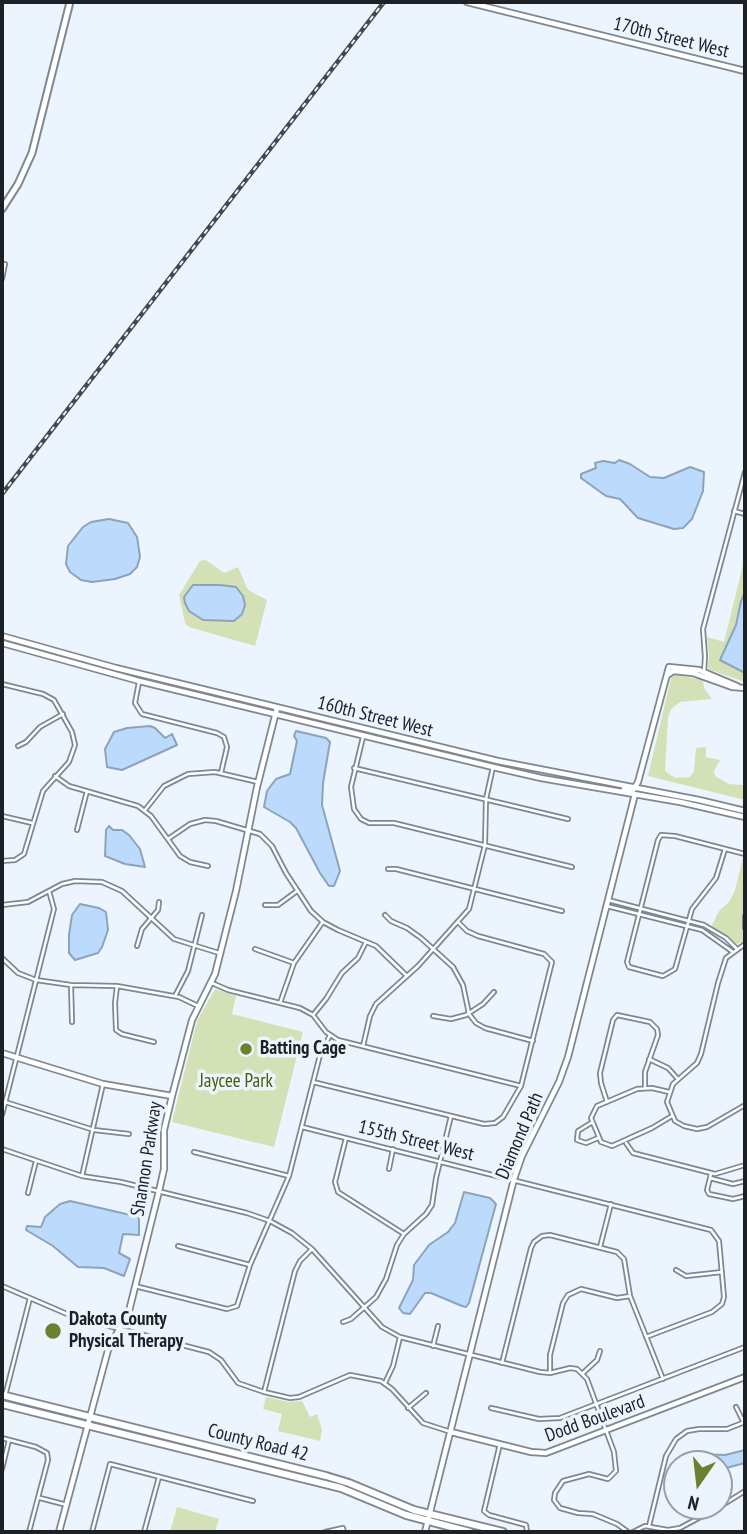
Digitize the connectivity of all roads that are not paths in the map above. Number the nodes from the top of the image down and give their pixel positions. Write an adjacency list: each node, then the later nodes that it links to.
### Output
1 (70, 2): 4 (main road)
2 (467, 2): 3 (street, 170th Street West)
3 (745, 71)
4 (2, 209)
5 (5, 264): 6 (street)
6 (2, 279)
7 (745, 472): 8 (street)
8 (734, 511): 9 (street); 12 (street)
9 (745, 514)
10 (2, 636): 16 (street, 160th Street West)
11 (2, 643): 13 (street, 160th Street West)
12 (704, 674): 15 (street); 28 (street, Diamond Path)
13 (139, 681): 18 (street, 160th Street West); 24 (street)
14 (2, 684): 17 (street)
15 (745, 688)
16 (277, 708): 18 (street, Shannon Parkway); 23 (street, 160th Street West)
17 (63, 714): 20 (street); 25 (street)
18 (275, 715): 19 (street, 160th Street West); 26 (street, Shannon Parkway)
19 (363, 737): 21 (street, 160th Street West); 22 (street)
20 (18, 746)
21 (493, 767): 23 (street); 28 (street, 160th Street West); 29 (street)
22 (354, 768): 29 (street); 39 (street)
23 (543, 772): 28 (street, 160th Street West)
24 (221, 773): 26 (street); 30 (street)
25 (55, 776): 27 (street); 35 (street)
26 (258, 782): 37 (street, Shannon Parkway)
27 (87, 791): 30 (street); 36 (street)
28 (635, 791): 31 (street); 33 (street, 160th Street West); 50 (street, Diamond Path)
29 (486, 799): 34 (street); 39 (street)
30 (145, 810): 38 (street)
31 (745, 811)
32 (2, 816): 35 (street)
33 (745, 817)
34 (568, 820)
35 (33, 823): 42 (street)
36 (77, 830)
37 (249, 831): 38 (street); 48 (street); 72 (street, Shannon Parkway)
38 (168, 839): 43 (street)
39 (485, 845): 44 (street); 46 (street)
40 (724, 849): 41 (street); 53 (street); 62 (street)
41 (745, 854)
42 (2, 860)
43 (208, 866)
44 (572, 867)
45 (388, 869): 46 (street)
46 (475, 889): 54 (street); 61 (street)
47 (49, 891): 51 (street); 59 (street); 76 (street)
48 (297, 891): 52 (street); 60 (street)
49 (159, 902): 59 (street)
50 (607, 903): 53 (street); 55 (street); 126 (street, Diamond Path)
51 (2, 905)
52 (265, 905)
53 (642, 909): 55 (street); 62 (street)
54 (562, 911)
55 (640, 914): 62 (street); 62 (street)
56 (202, 915): 67 (street)
57 (385, 915): 70 (street)
58 (745, 916): 63 (street)
59 (150, 918): 66 (street); 67 (street)
60 (323, 922): 64 (street); 74 (street)
61 (459, 923): 70 (street); 89 (street)
62 (687, 923): 69 (street); 71 (street)
63 (745, 928)
64 (366, 941): 75 (street); 84 (street)
65 (745, 944): 69 (street)
66 (137, 946)
67 (194, 947): 72 (street); 81 (street)
68 (255, 949): 74 (street)
69 (737, 949): 71 (street)
70 (434, 950): 75 (street); 85 (street)
71 (733, 952): 95 (street)
72 (221, 953): 77 (street, Shannon Parkway)
73 (2, 958): 76 (street)
74 (294, 963): 82 (street)
75 (407, 976): 91 (street)
76 (36, 980): 78 (street); 93 (street)
77 (212, 983): 82 (street); 83 (street, Shannon Parkway)
78 (71, 985): 79 (street); 87 (street)
79 (117, 986): 81 (street); 90 (street)
80 (494, 992): 85 (street)
81 (175, 996): 83 (street)
82 (281, 1003): 84 (street)
83 (198, 1006): 101 (street, Shannon Parkway)
84 (313, 1014): 88 (street)
85 (469, 1014): 86 (street); 89 (street)
86 (433, 1016)
87 (72, 1022)
88 (330, 1035): 91 (street); 96 (street)
89 (533, 1041): 98 (street)
90 (154, 1042)
91 (363, 1046): 98 (street)
92 (2, 1054): 93 (street)
93 (16, 1057): 97 (street); 102 (street)
94 (649, 1059): 95 (street); 99 (street); 103 (street)
95 (677, 1078): 100 (street)
96 (313, 1082): 106 (street); 109 (street)
97 (103, 1084): 101 (street); 110 (street)
98 (521, 1086): 106 (street)
99 (645, 1088): 100 (street); 103 (street)
100 (669, 1092): 107 (street)
101 (172, 1096): 128 (street, Shannon Parkway)
102 (3, 1102): 105 (street); 110 (street)
103 (607, 1102): 108 (street)
104 (745, 1105): 107 (street)
105 (2, 1115)
106 (451, 1116): 119 (street)
107 (672, 1116): 114 (street)
108 (591, 1123): 113 (street); 113 (street)
109 (302, 1127): 112 (street, 155th Street West); 124 (street)
110 (94, 1130): 111 (street); 123 (street)
111 (129, 1134)
112 (346, 1138): 116 (street, 155th Street West); 133 (street)
113 (598, 1138): 114 (street)
114 (625, 1141): 122 (street)
115 (2, 1149): 118 (street)
116 (393, 1149): 119 (street, 155th Street West); 121 (street)
117 (194, 1152): 124 (street)
118 (36, 1161): 123 (street); 129 (street)
119 (440, 1161): 126 (street, 155th Street West); 133 (street)
120 (745, 1165): 122 (street)
121 (388, 1169)
122 (711, 1173): 125 (street)
123 (82, 1176): 128 (street)
124 (289, 1176): 132 (street)
125 (710, 1178): 127 (street); 130 (street)
126 (514, 1179): 131 (street, 155th Street West); 153 (street, Diamond Path)
127 (745, 1182)
128 (159, 1191): 132 (street); 141 (street, Shannon Parkway)
129 (28, 1193)
130 (745, 1196)
131 (611, 1204): 135 (street); 139 (street, 155th Street West)
132 (270, 1221): 136 (street); 137 (street)
133 (404, 1234): 144 (street)
134 (178, 1246): 137 (street)
135 (600, 1247): 142 (street); 154 (street)
136 (312, 1249): 144 (street); 160 (street)
137 (250, 1265): 141 (street)
138 (676, 1270): 139 (street)
139 (722, 1272): 149 (street)
140 (2, 1286): 143 (street)
141 (135, 1286): 147 (street, Shannon Parkway)
142 (631, 1296): 149 (street); 155 (street)
143 (30, 1298): 147 (street); 162 (street)
144 (364, 1307): 145 (street); 148 (street)
145 (343, 1322)
146 (438, 1326): 150 (street)
147 (119, 1329): 160 (street); 168 (street, Shannon Parkway)
148 (400, 1337): 150 (street); 159 (street)
149 (646, 1337): 158 (street)
150 (433, 1346): 153 (street)
151 (745, 1348): 158 (street)
152 (600, 1351): 156 (street)
153 (470, 1355): 154 (street); 172 (street, Diamond Path)
154 (502, 1363): 155 (street)
155 (550, 1373): 156 (street)
156 (583, 1373): 164 (street)
157 (745, 1377): 171 (street, Dodd Boulevard)
158 (663, 1379): 164 (street)
159 (385, 1383): 160 (street); 166 (street)
160 (264, 1392)
161 (426, 1393): 166 (street)
162 (4, 1395): 168 (highway, County Road 42)
163 (2, 1404): 170 (highway, County Road 42)
164 (596, 1405): 167 (street); 171 (street)
165 (736, 1407): 169 (street)
166 (408, 1408): 172 (street)
167 (491, 1408)
168 (90, 1417): 170 (street, Shannon Parkway); 182 (highway, County Road 42)
169 (745, 1422): 183 (street)
170 (88, 1426): 181 (street, Shannon Parkway); 182 (highway, County Road 42)
171 (606, 1431): 175 (street, Dodd Boulevard); 195 (street)
172 (451, 1432): 175 (street, Dodd Boulevard); 182 (street, Diamond Path)
173 (2, 1438): 174 (street)
174 (9, 1440): 176 (street); 179 (street)
175 (500, 1444): 194 (street)
176 (2, 1469)
177 (159, 1477): 180 (street); 188 (street); 189 (street)
178 (745, 1491): 185 (street)
179 (38, 1497): 181 (street); 186 (street)
180 (253, 1501)
181 (67, 1505): 187 (street, Shannon Parkway)
182 (429, 1518): 191 (street, Diamond Path); 192 (highway, County Road 42); 193 (highway, County Road 42)
183 (649, 1526): 185 (street); 195 (street)
184 (344, 1530): 190 (street)
185 (678, 1530)
186 (29, 1532)
187 (59, 1532)
188 (92, 1532)
189 (144, 1532)
190 (325, 1532)
191 (425, 1532)
192 (467, 1532)
193 (503, 1532)
194 (527, 1532)
195 (630, 1532)

